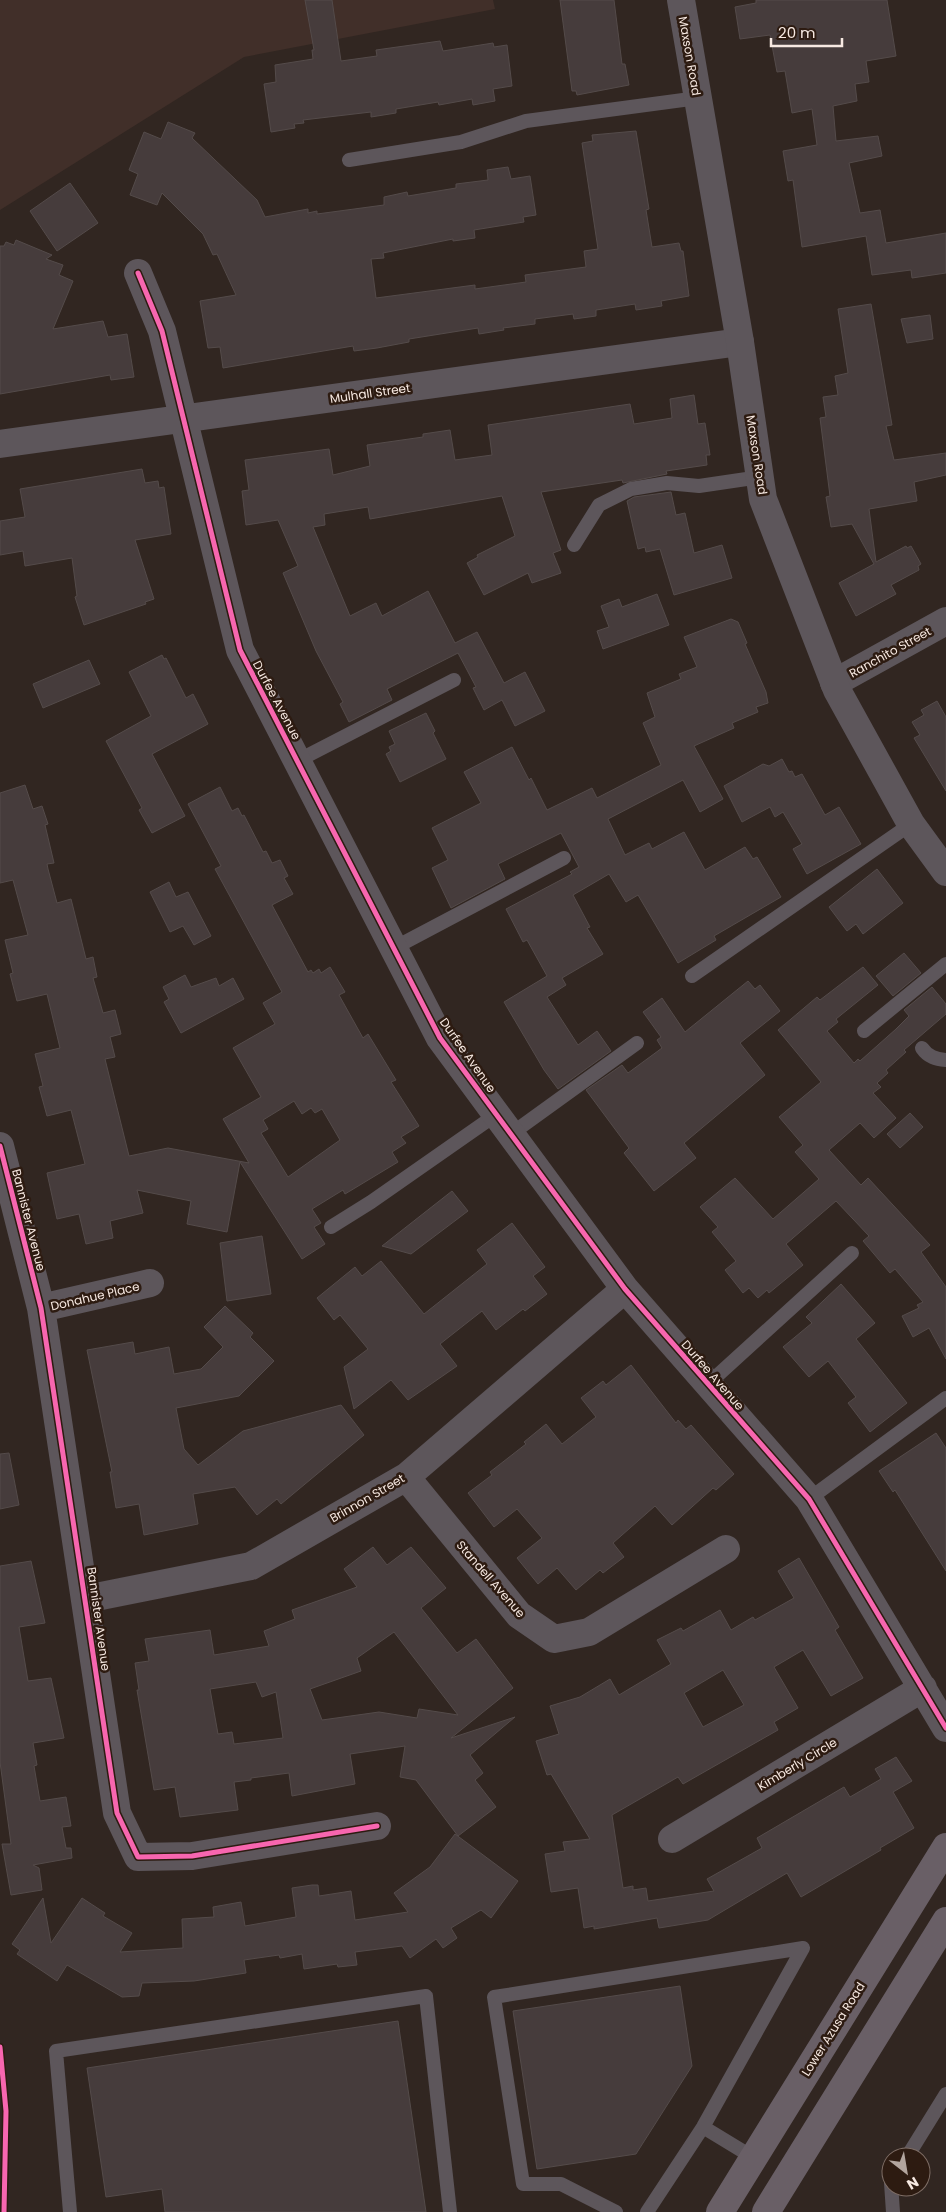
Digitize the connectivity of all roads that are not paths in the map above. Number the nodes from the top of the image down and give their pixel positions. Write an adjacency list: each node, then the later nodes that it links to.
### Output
1 (681, 0): 2 (street, Maxson Road)
2 (698, 98): 3 (lane); 5 (street, Maxson Road)
3 (349, 160)
4 (138, 273): 6 (street, Durfee Avenue)
5 (740, 342): 6 (street, Mulhall Street); 8 (street, Maxson Road)
6 (182, 419): 7 (street, Mulhall Street); 13 (street, Durfee Avenue)
7 (0, 444)
8 (760, 477): 9 (lane); 12 (street, Maxson Road)
9 (574, 545)
10 (945, 623): 12 (street, Ranchito Street)
11 (454, 680): 13 (lane)
12 (834, 683): 14 (street, Maxson Road)
13 (297, 761): 17 (street, Durfee Avenue)
14 (911, 824): 16 (street, Maxson Road); 19 (lane)
15 (564, 858): 17 (lane)
16 (946, 872)
17 (394, 948): 24 (street, Durfee Avenue)
18 (946, 964): 20 (lane)
19 (692, 976)
20 (864, 1032)
21 (637, 1043): 24 (lane)
22 (922, 1048): 23 (lane)
23 (946, 1060)
24 (504, 1124): 26 (lane); 29 (street, Durfee Avenue)
25 (0, 1146): 30 (street, Bannister Avenue)
26 (331, 1227)
27 (852, 1253): 31 (lane)
28 (150, 1283): 30 (street, Donahue Place)
29 (625, 1289): 31 (street, Durfee Avenue); 33 (street, Brinnon Street)
30 (41, 1308): 36 (street, Bannister Avenue)
31 (708, 1384): 34 (street, Durfee Avenue)
32 (946, 1398): 34 (lane)
33 (406, 1477): 35 (street, Standell Avenue); 36 (street, Brinnon Street)
34 (809, 1499): 37 (street, Durfee Avenue)
35 (726, 1549)
36 (86, 1599): 39 (street, Bannister Avenue)
37 (923, 1688): 38 (street, Durfee Avenue); 40 (street, Kimberly Circle)
38 (946, 1728)
39 (377, 1826)
40 (672, 1839)
41 (946, 1847): 46 (main road, Lower Azusa Road)
42 (946, 1922): 53 (main road)
43 (946, 2094): 45 (lane)
44 (703, 2127): 46 (lane); 50 (lane); 51 (lane)
45 (913, 2147)
46 (754, 2158): 52 (main road, Lower Azusa Road)
47 (892, 2197): 54 (lane)
48 (70, 2212): 49 (lane)
49 (450, 2212)
50 (616, 2212)
51 (648, 2212)
52 (720, 2212)
53 (766, 2212)
54 (893, 2212)

